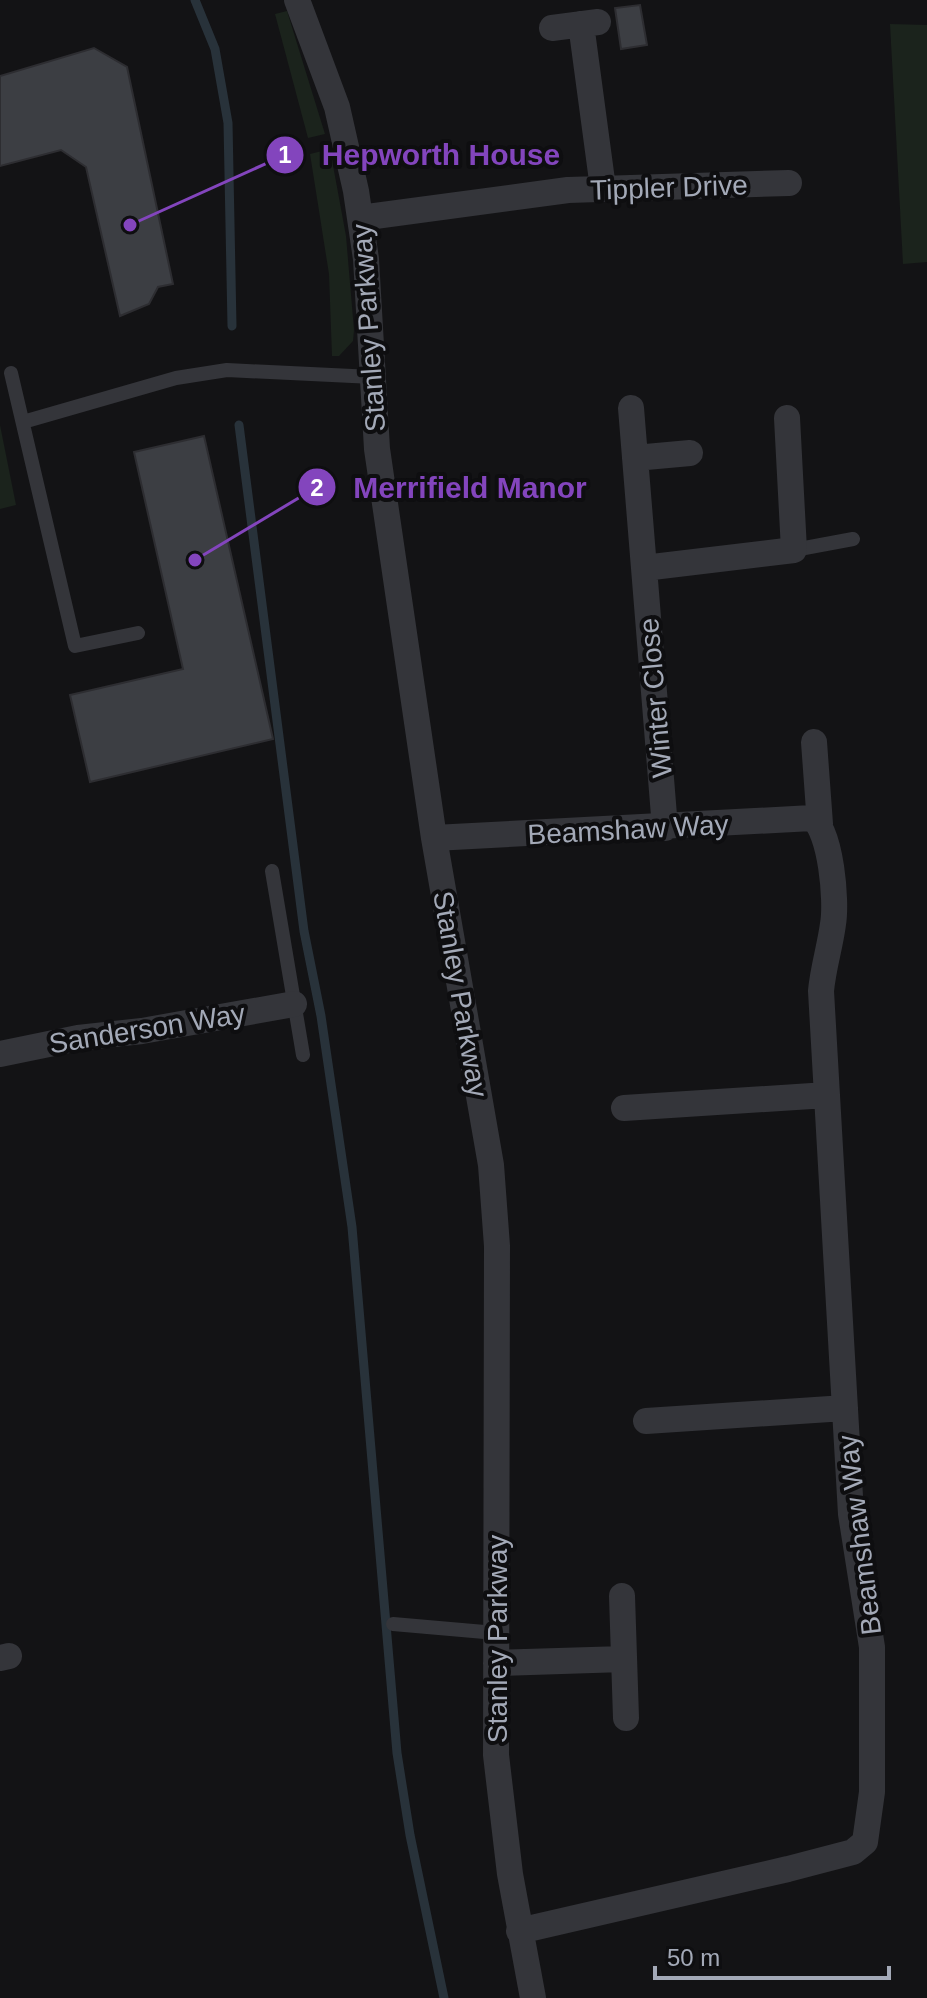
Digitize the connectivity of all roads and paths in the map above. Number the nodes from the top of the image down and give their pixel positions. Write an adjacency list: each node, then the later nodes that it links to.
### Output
1 (297, 0): 5 (street, Stanley Parkway)
2 (552, 28): 4 (street)
3 (789, 183): 4 (street, Tippler Drive)
4 (603, 188): 5 (street, Tippler Drive)
5 (360, 218): 7 (street, Stanley Parkway)
6 (11, 373): 10 (lane)
7 (373, 377): 10 (lane); 20 (street, Stanley Parkway)
8 (631, 408): 12 (street, Winter Close)
9 (787, 418): 14 (street)
10 (23, 422): 16 (lane)
11 (690, 453): 12 (street)
12 (635, 458): 15 (street, Winter Close)
13 (853, 539): 14 (lane)
14 (794, 550): 15 (street)
15 (644, 568): 19 (street, Winter Close)
16 (138, 633)
17 (814, 742): 18 (street, Beamshaw Way)
18 (820, 824): 19 (street, Beamshaw Way); 25 (street, Beamshaw Way)
19 (665, 828): 20 (street, Beamshaw Way)
20 (434, 838): 31 (street, Stanley Parkway)
21 (272, 871): 22 (lane)
22 (294, 1004): 23 (street, Sanderson Way); 24 (lane)
23 (0, 1054)
24 (303, 1055)
25 (827, 1095): 26 (street); 27 (street, Beamshaw Way)
26 (624, 1108)
27 (845, 1408): 28 (street); 35 (street, Beamshaw Way)
28 (646, 1421)
29 (622, 1596): 32 (street)
30 (393, 1624): 31 (lane)
31 (496, 1633): 33 (street, Stanley Parkway)
32 (624, 1659): 33 (street); 34 (street)
33 (496, 1663): 35 (street, Stanley Parkway)
34 (626, 1718)
35 (519, 1931): 36 (street, Stanley Parkway)
36 (533, 1998)

